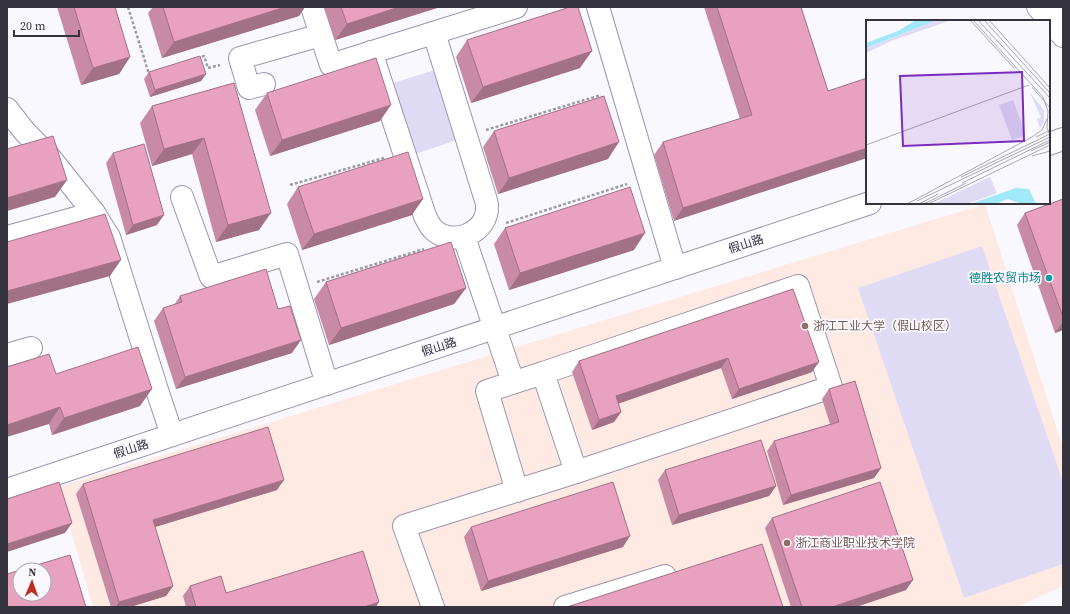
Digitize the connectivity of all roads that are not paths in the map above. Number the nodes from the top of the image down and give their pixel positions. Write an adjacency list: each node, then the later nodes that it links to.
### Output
1 (312, 7): 10 (main road)
2 (516, 7): 9 (main road)
3 (598, 7): 23 (main road)
4 (1038, 7): 7 (main road)
5 (1061, 7): 6 (main road)
6 (1063, 9)
7 (1049, 20)
8 (1050, 21): 11 (main road)
9 (434, 33): 12 (main road); 21 (main road)
10 (321, 35): 12 (main road); 13 (main road)
11 (1063, 36)
12 (371, 52): 21 (main road)
13 (264, 84)
14 (7, 109): 15 (main road)
15 (16, 135): 20 (main road)
16 (1063, 139): 17 (main road)
17 (1050, 144)
18 (182, 197): 29 (main road)
19 (867, 204): 23 (main road, 假山路)
20 (94, 213): 22 (main road); 30 (main road)
21 (464, 236): 24 (main road)
22 (7, 237)
23 (675, 268): 24 (main road, 假山路)
24 (494, 328): 28 (main road); 29 (main road, 假山路)
25 (31, 348): 26 (main road)
26 (7, 355)
27 (543, 373): 28 (main road); 31 (main road); 31 (main road)
28 (513, 382): 33 (main road)
29 (327, 384): 30 (main road, 假山路)
30 (172, 435): 32 (main road, 假山路)
31 (576, 472): 33 (main road)
32 (7, 490)
33 (517, 491): 35 (main road)
34 (685, 569): 36 (main road)
35 (433, 607)
36 (564, 607)

